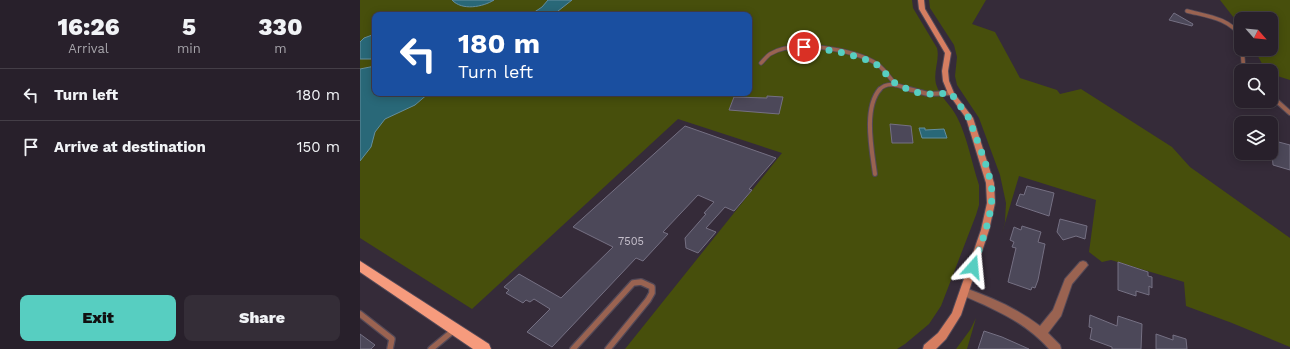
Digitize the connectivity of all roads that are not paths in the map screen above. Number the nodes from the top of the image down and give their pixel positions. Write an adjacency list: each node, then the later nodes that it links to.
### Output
1 (921, 0): 6 (main road)
2 (1187, 11): 3 (lane)
3 (1234, 29)
4 (761, 63): 5 (lane)
5 (896, 84): 6 (lane); 9 (lane)
6 (951, 93): 12 (main road)
7 (1278, 102): 8 (lane)
8 (1290, 113)
9 (875, 174)
10 (1083, 265): 15 (street)
11 (360, 266): 14 (main road)
12 (965, 292): 15 (street); 21 (main road)
13 (360, 314): 16 (lane)
14 (454, 330): 17 (lane); 18 (main road)
15 (1041, 333): 22 (street)
16 (390, 349)
17 (431, 349)
18 (484, 349)
19 (573, 349): 20 (lane)
20 (608, 349)
21 (928, 349)
22 (1056, 349)

